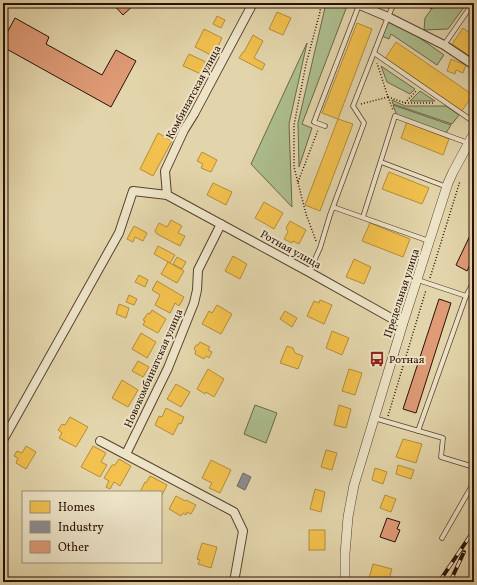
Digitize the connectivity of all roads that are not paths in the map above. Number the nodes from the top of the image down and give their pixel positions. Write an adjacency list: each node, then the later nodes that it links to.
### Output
1 (253, 3): 17 (street, Комбинатская улица)
2 (394, 3): 7 (lane)
3 (424, 3): 4 (lane)
4 (433, 3)
5 (473, 3): 8 (lane)
6 (357, 4): 7 (street); 12 (lane)
7 (388, 17): 8 (street); 9 (lane)
8 (444, 44): 10 (street)
9 (374, 53): 11 (lane); 18 (lane)
10 (474, 65)
11 (474, 122)
12 (325, 126)
13 (474, 133): 14 (street, Предельная улица)
14 (468, 143): 15 (lane); 16 (street, Предельная улица)
15 (380, 162): 16 (lane); 19 (lane)
16 (447, 187): 21 (street, Предельная улица)
17 (167, 195): 20 (street, Ротная улица); 29 (street)
18 (333, 207): 19 (lane); 22 (lane)
19 (363, 217): 21 (lane)
20 (221, 224): 22 (street, Ротная улица); 31 (street, Новокомбинатская улица)
21 (430, 241): 23 (street, Предельная улица)
22 (309, 272): 26 (street, Ротная улица)
23 (417, 280): 25 (lane); 26 (street, Предельная улица)
24 (474, 281): 25 (lane)
25 (466, 296): 28 (lane)
26 (404, 323): 27 (street, Предельная улица)
27 (374, 418): 28 (lane); 36 (street, Предельная улица)
28 (418, 431): 32 (lane)
29 (3, 440)
30 (100, 441): 31 (street)
31 (126, 454): 35 (street)
32 (474, 467)
33 (474, 482): 34 (lane)
34 (442, 538)
35 (234, 582)
36 (345, 582)

